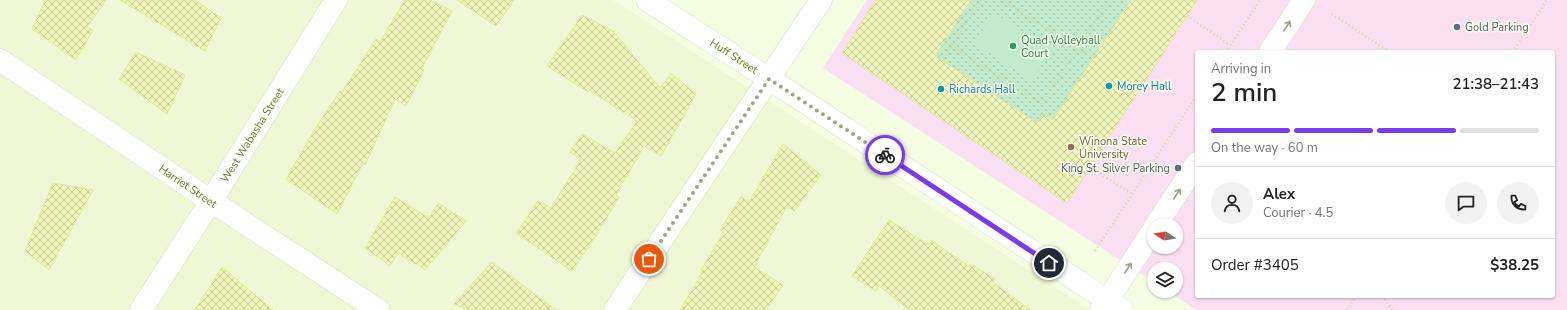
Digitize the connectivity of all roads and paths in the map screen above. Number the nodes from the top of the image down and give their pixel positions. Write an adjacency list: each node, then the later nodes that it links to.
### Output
1 (336, 0): 27 (street, West Wabasha Street)
2 (646, 0): 22 (street, Huff Street)
3 (820, 0): 22 (street)
4 (980, 0): 13 (path)
5 (1002, 0): 14 (path)
6 (1109, 0): 14 (path)
7 (1260, 0): 12 (path)
8 (1304, 0): 16 (street, one-way to 8)
9 (1547, 0): 18 (path)
10 (1332, 14): 17 (path)
11 (1187, 16): 12 (path)
12 (1230, 45): 15 (path)
13 (950, 46): 14 (path); 19 (path)
14 (1077, 48): 20 (path)
15 (1227, 50)
16 (1271, 50)
17 (1387, 50)
18 (1514, 50)
19 (937, 53)
20 (1093, 58)
21 (0, 60): 27 (street, Harriet Street)
22 (769, 79): 33 (street, Huff Street); 36 (street)
23 (1195, 98): 26 (path)
24 (1195, 166): 28 (street, one-way to 24)
25 (1090, 167): 26 (path)
26 (1132, 194): 30 (path)
27 (211, 201): 34 (street, West Wabasha Street); 35 (street, Harriet Street)
28 (1161, 218)
29 (1147, 241): 33 (street, one-way to 29)
30 (1095, 251)
31 (1355, 298): 37 (path)
32 (1383, 298): 38 (path)
33 (1110, 307)
34 (141, 310)
35 (378, 310)
36 (615, 310)
37 (1347, 310)
38 (1392, 310)

